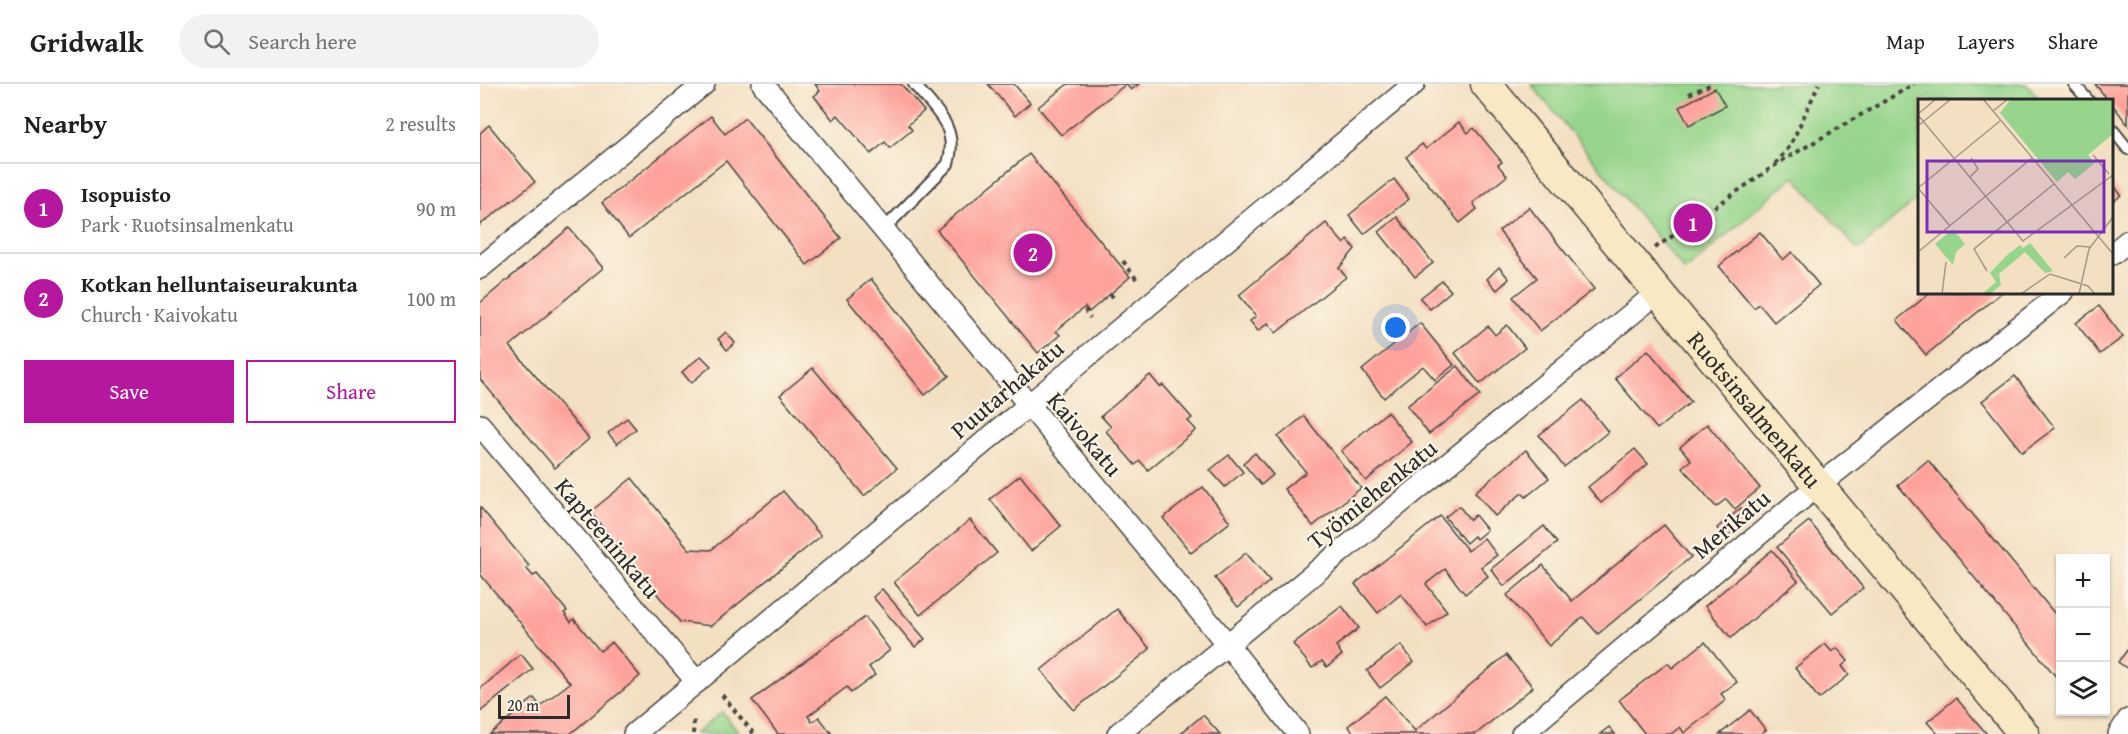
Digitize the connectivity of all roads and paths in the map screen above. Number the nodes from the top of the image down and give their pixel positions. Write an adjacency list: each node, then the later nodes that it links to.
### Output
1 (704, 84): 20 (street)
2 (764, 84): 15 (street, Kaivokatu)
3 (914, 84): 15 (lane)
4 (1414, 84): 26 (street, Puutarhakatu)
5 (1486, 84): 22 (street, Ruotsinsalmenkatu)
6 (1712, 84): 10 (path)
7 (1819, 84): 14 (path)
8 (1914, 84): 14 (path)
9 (2074, 84): 11 (lane)
10 (1689, 94)
11 (2087, 99)
12 (2113, 130): 13 (lane)
13 (2128, 149)
14 (1770, 170): 17 (path)
15 (883, 230): 26 (street, Kaivokatu)
16 (2128, 241): 18 (street)
17 (1654, 249)
18 (2113, 253)
19 (1123, 261): 21 (path)
20 (480, 268)
21 (1137, 280)
22 (1657, 293): 28 (street, Ruotsinsalmenkatu); 29 (street, Työmiehenkatu)
23 (2060, 294): 28 (street, Merikatu)
24 (1087, 309): 25 (path)
25 (1090, 318)
26 (1028, 405): 29 (street, Kaivokatu); 30 (street, Puutarhakatu)
27 (480, 425): 30 (street, Kapteeninkatu)
28 (1817, 486): 39 (street, Merikatu); 40 (street, Ruotsinsalmenkatu)
29 (1228, 645): 37 (street, Työmiehenkatu); 38 (street, Kaivokatu)
30 (697, 682): 34 (street, Puutarhakatu)
31 (722, 695): 36 (path)
32 (694, 718): 35 (path)
33 (2128, 720): 41 (street)
34 (634, 734)
35 (693, 734)
36 (754, 734)
37 (1118, 734)
38 (1298, 734)
39 (1522, 734)
40 (2024, 734)
41 (2119, 734)

